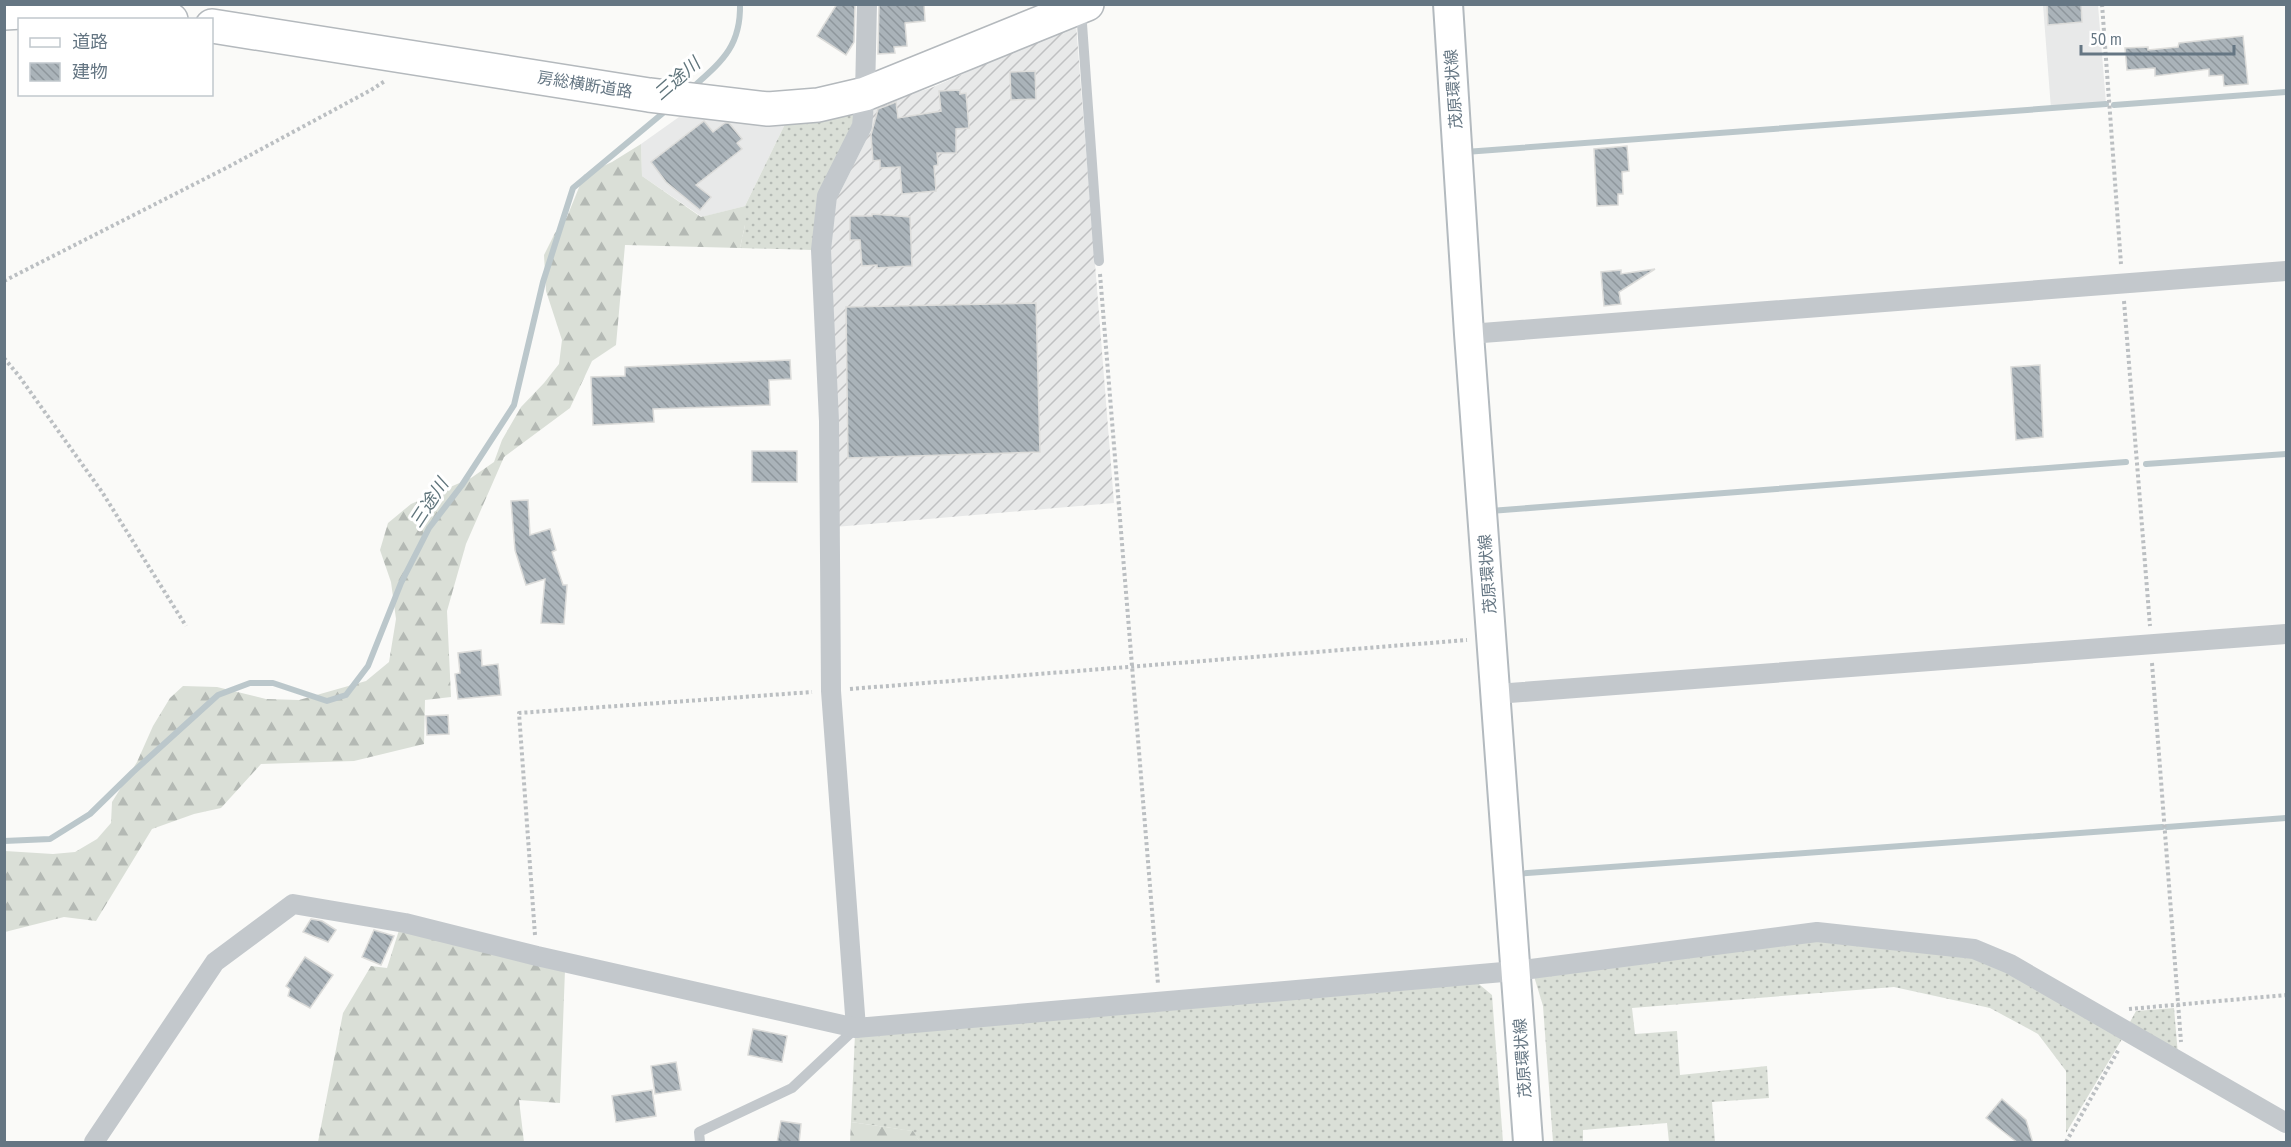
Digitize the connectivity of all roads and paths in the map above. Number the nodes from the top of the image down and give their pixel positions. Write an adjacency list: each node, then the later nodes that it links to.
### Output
1 (867, 4): 10 (street)
2 (1448, 4): 15 (main road, 茂原環状線)
3 (2102, 4): 14 (path)
4 (1084, 6): 10 (highway, 房総横断道路); 11 (lane)
5 (54, 7): 6 (highway); 7 (highway)
6 (4, 12)
7 (159, 18)
8 (213, 26): 9 (highway, 房総横断道路)
9 (417, 57): 10 (highway, 房総横断道路); 13 (path)
10 (865, 94): 22 (street)
11 (1099, 261): 21 (path)
12 (2286, 271): 14 (street)
13 (4, 281)
14 (2123, 283): 15 (street); 20 (path)
15 (1469, 334): 19 (main road, 茂原環状線)
16 (4, 358): 17 (path)
17 (186, 626)
18 (2286, 634): 20 (street)
19 (1492, 638): 21 (path); 23 (main road, 茂原環状線)
20 (2151, 644): 23 (street); 28 (path)
21 (1131, 667): 22 (path); 27 (path)
22 (831, 691): 24 (path); 30 (street)
23 (1496, 694): 25 (main road, 茂原環状線)
24 (537, 956): 30 (street); 34 (street)
25 (1515, 971): 27 (street); 29 (street); 36 (main road, 茂原環状線)
26 (2286, 995): 28 (path)
27 (1159, 1000): 30 (street)
28 (2178, 1003): 29 (path); 32 (path)
29 (2103, 1017): 31 (street)
30 (856, 1028): 35 (lane)
31 (2129, 1032): 32 (street); 37 (path)
32 (2182, 1063): 33 (street)
33 (2286, 1123)
34 (94, 1143)
35 (700, 1143)
36 (1528, 1143)
37 (2066, 1143)

